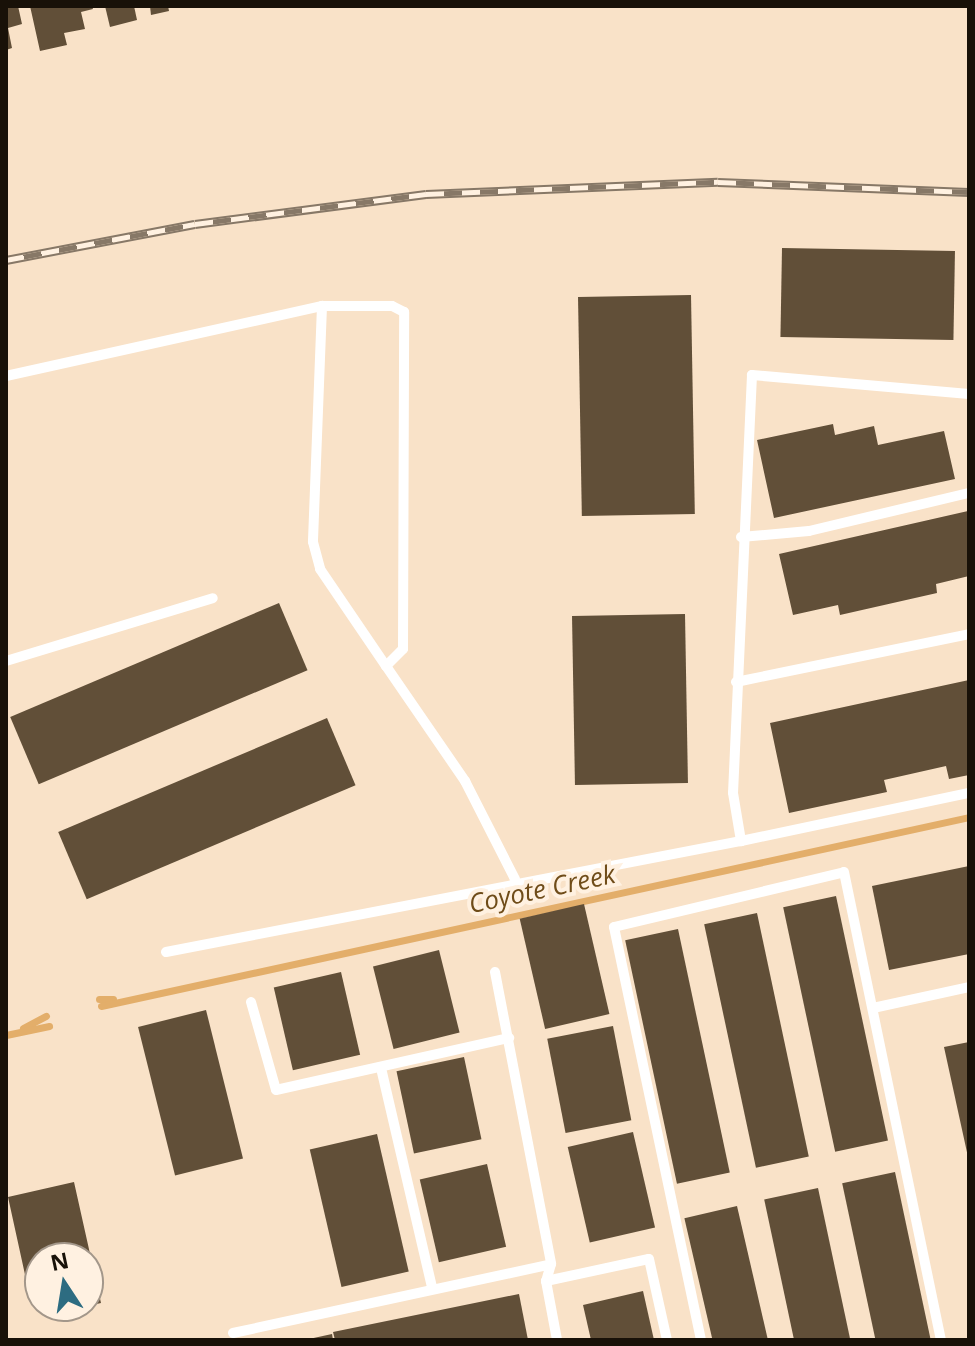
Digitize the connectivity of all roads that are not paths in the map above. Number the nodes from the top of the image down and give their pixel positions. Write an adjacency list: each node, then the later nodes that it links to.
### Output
1 (322, 306): 2 (lane); 9 (lane); 9 (lane)
2 (6, 376)
3 (969, 394): 5 (lane)
4 (969, 493): 5 (lane)
5 (741, 537): 10 (lane)
6 (213, 598): 8 (lane)
7 (969, 634): 10 (lane)
8 (6, 661)
9 (386, 666): 13 (lane)
10 (736, 682): 12 (lane)
11 (969, 793): 12 (lane)
12 (741, 841): 13 (lane)
13 (515, 879): 14 (lane)
14 (166, 952)
15 (495, 972): 19 (lane)
16 (969, 987): 18 (lane)
17 (251, 1002): 20 (lane)
18 (873, 1008): 27 (lane); 28 (lane)
19 (509, 1038): 20 (lane); 21 (lane)
20 (381, 1068): 23 (lane)
21 (551, 1264): 22 (lane); 23 (lane)
22 (546, 1281): 25 (lane); 26 (lane)
23 (432, 1288): 24 (lane)
24 (233, 1333)
25 (557, 1340)
26 (667, 1340)
27 (701, 1340)
28 (941, 1340)

